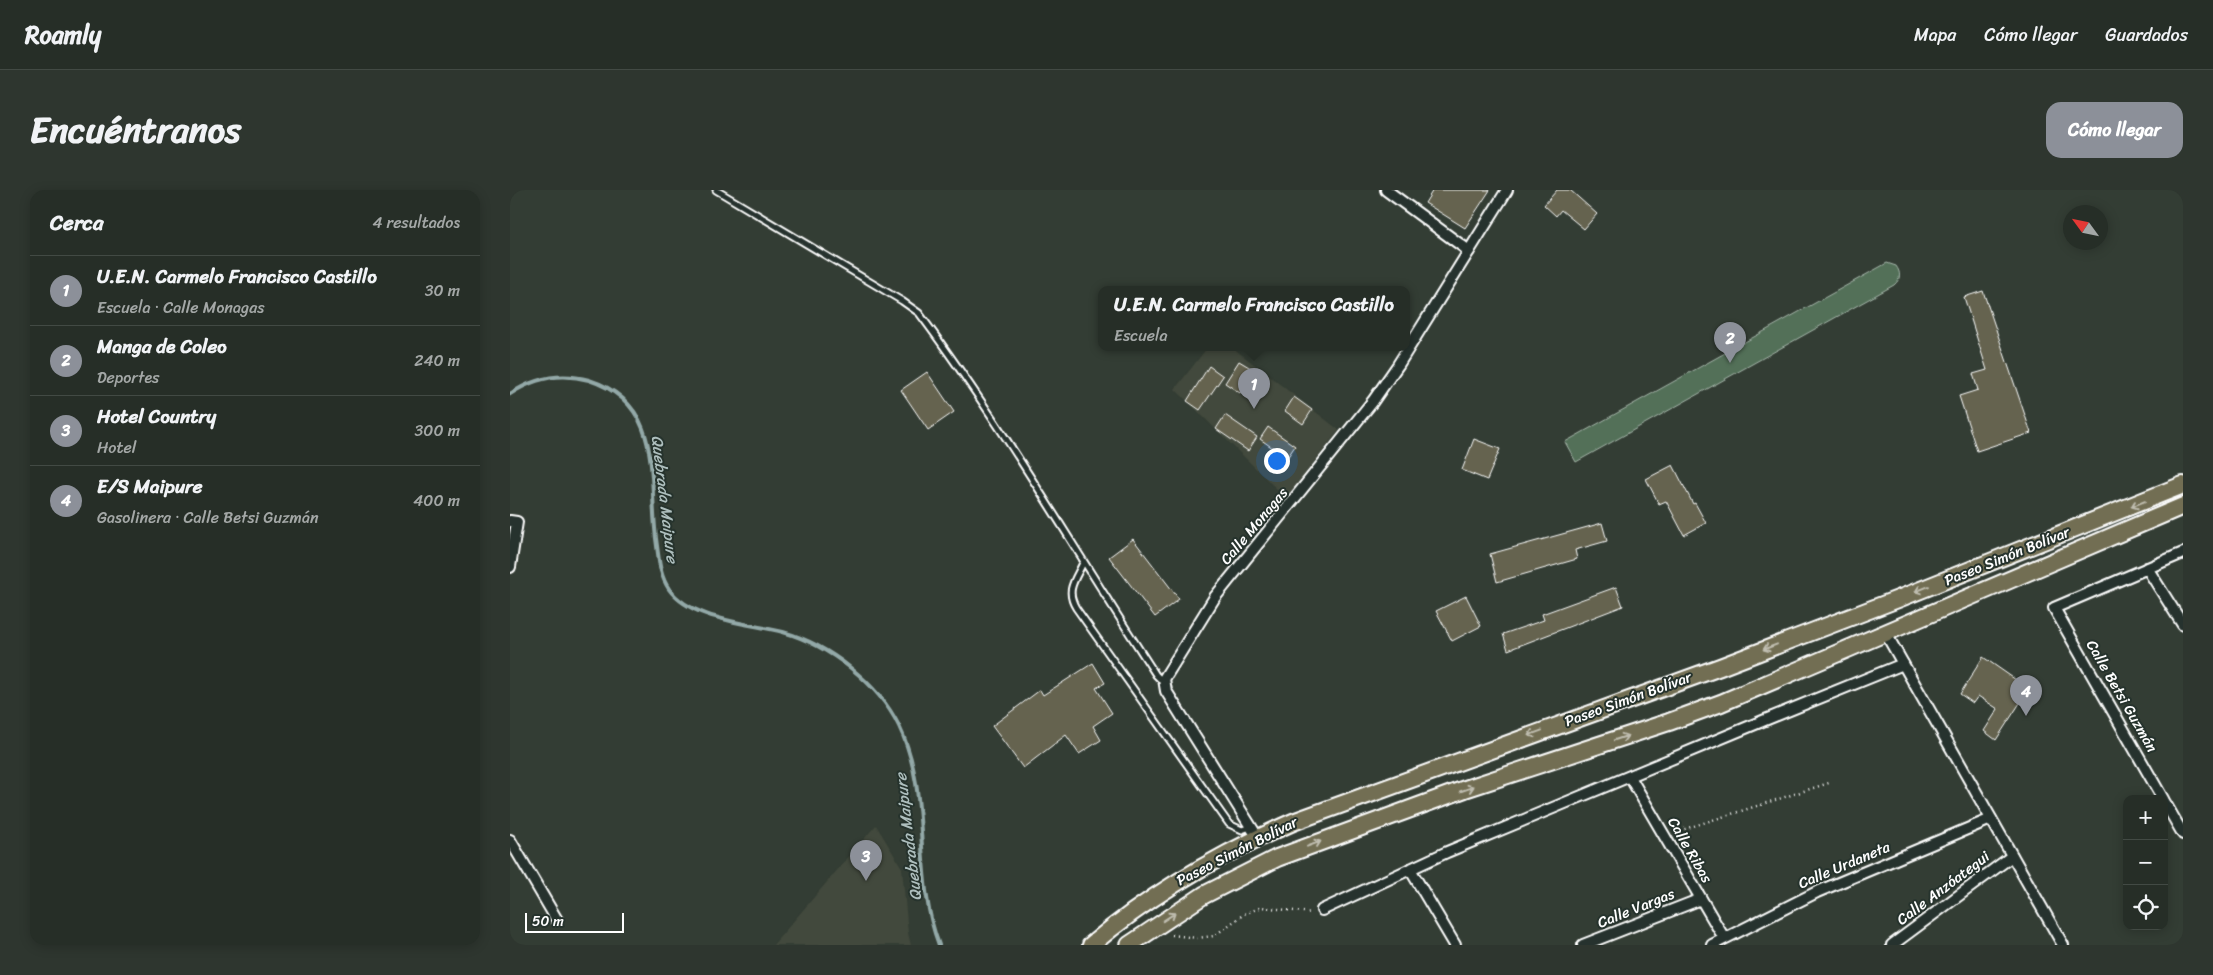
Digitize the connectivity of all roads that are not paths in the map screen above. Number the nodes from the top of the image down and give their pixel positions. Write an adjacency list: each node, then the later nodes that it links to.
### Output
1 (716, 190): 11 (lane)
2 (1386, 190): 4 (street)
3 (1507, 190): 4 (street, Calle Monagas)
4 (1469, 251): 5 (street, Calle Monagas)
5 (1410, 346)
6 (1407, 351): 17 (street, Calle Monagas)
7 (2183, 485): 22 (main road, Paseo Simón Bolívar, one-way to 22)
8 (2183, 506): 15 (main road, Paseo Simón Bolívar)
9 (510, 521): 12 (street)
10 (2183, 553): 13 (street)
11 (1083, 563): 17 (lane); 22 (lane)
12 (510, 567)
13 (2147, 568): 14 (street); 19 (street, Calle Betsi Guzmán)
14 (2183, 625)
15 (1885, 632): 16 (street); 33 (main road, Paseo Simón Bolívar, one-way to 15)
16 (1903, 664): 18 (street); 21 (street)
17 (1163, 682): 22 (street)
18 (1630, 778): 26 (street); 27 (street, Calle Ribas)
19 (2161, 795)
20 (2168, 807): 23 (street, Calle Betsi Guzmán)
21 (1992, 819): 25 (street); 30 (street, Calle Urdaneta)
22 (1254, 832): 32 (main road, Paseo Simón Bolívar)
23 (2183, 834)
24 (510, 840): 29 (street)
25 (2012, 856): 31 (street); 37 (street, Calle Anzóategui)
26 (1410, 870): 28 (street); 34 (street)
27 (1701, 899): 30 (street, Calle Ribas); 35 (street, Calle Vargas)
28 (1322, 910)
29 (557, 920)
30 (1724, 938): 36 (street, Calle Urdaneta)
31 (2058, 943)
32 (1091, 945)
33 (1129, 945)
34 (1454, 945)
35 (1583, 945)
36 (1712, 945)
37 (1892, 945)

